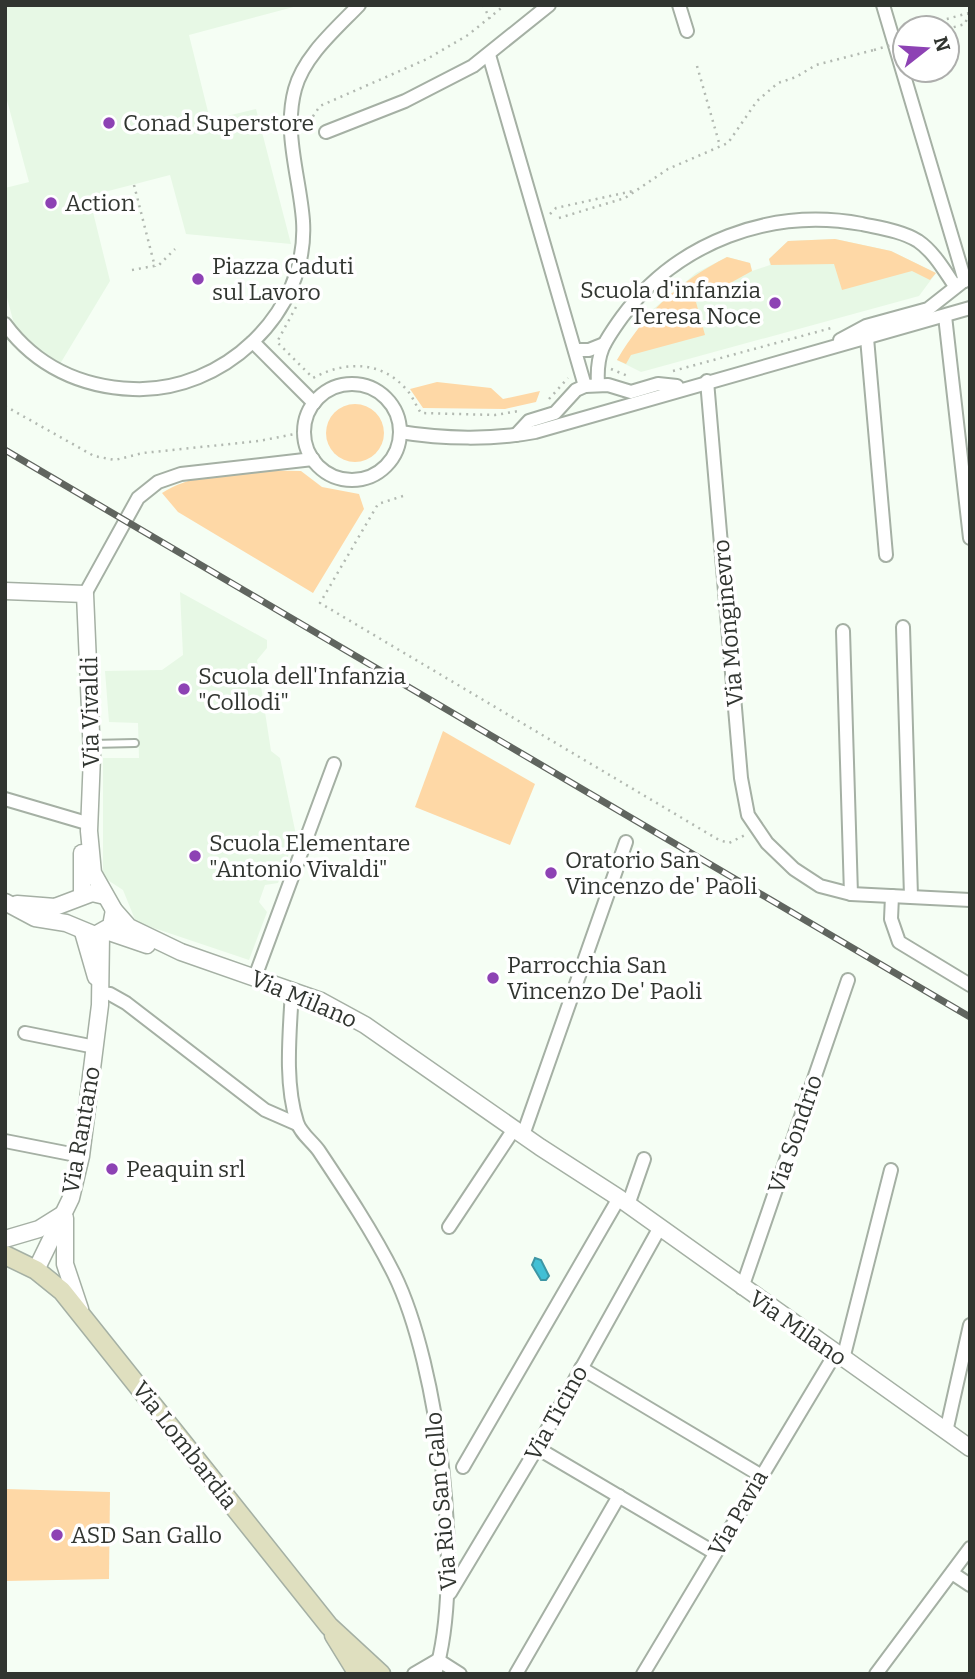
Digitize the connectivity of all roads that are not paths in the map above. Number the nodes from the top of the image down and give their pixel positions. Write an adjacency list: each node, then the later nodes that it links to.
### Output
1 (359, 5): 13 (street)
2 (548, 5): 6 (street)
3 (679, 5): 5 (street)
4 (883, 5): 8 (street)
5 (687, 31)
6 (489, 55): 7 (street); 15 (street)
7 (326, 132)
8 (963, 283): 14 (street); 16 (street)
9 (970, 308): 10 (street)
10 (945, 316): 12 (street); 24 (street)
11 (5, 324): 13 (street)
12 (867, 338): 16 (street); 25 (street)
13 (253, 342): 20 (street)
14 (604, 344): 15 (street); 18 (street)
15 (575, 350): 18 (street)
16 (821, 350): 17 (street)
17 (707, 381): 19 (street); 36 (street, Via Monginevro)
18 (592, 385): 19 (street); 22 (street)
19 (684, 387): 22 (street)
20 (314, 403): 21 (street); 23 (street)
21 (400, 432): 22 (street); 23 (street)
22 (516, 435)
23 (313, 459): 27 (street)
24 (970, 538)
25 (887, 555)
26 (5, 591): 27 (street)
27 (85, 594): 31 (street, Via Vivaldi)
28 (903, 626): 38 (street)
29 (843, 631): 36 (street)
30 (135, 743): 31 (lane)
31 (92, 744): 34 (street, Via Vivaldi)
32 (334, 764): 47 (street)
33 (5, 799): 34 (street)
34 (90, 828): 39 (street, Via Vivaldi); 42 (street, Via Vivaldi)
35 (626, 842): 55 (street)
36 (851, 894): 37 (street, Via Monginevro)
37 (892, 896): 38 (street, Via Monginevro); 49 (street)
38 (911, 896): 40 (street, Via Monginevro)
39 (79, 899): 41 (street, Via Milano); 42 (street, Via Milano); 43 (street)
40 (970, 900)
41 (8, 903): 43 (street, Via Milano)
42 (110, 903): 44 (street); 46 (street, Via Milano)
43 (81, 930): 44 (street, Via Milano); 50 (street, Via Rantano)
44 (104, 932): 45 (street, Via Milano); 50 (street, Via Rantano)
45 (132, 942): 46 (street, Via Milano); 50 (street)
46 (181, 952): 47 (street, Via Milano)
47 (255, 977): 51 (street, Via Milano)
48 (848, 980): 67 (street, Via Sondrio)
49 (970, 985)
50 (100, 988): 53 (street, Via Rantano); 54 (street, Via Rio San Gallo)
51 (292, 990): 54 (street); 55 (street, Via Milano)
52 (25, 1032): 53 (street, Via Rantano)
53 (95, 1047): 57 (street, Via Rantano)
54 (297, 1125): 82 (street, Via Rio San Gallo)
55 (519, 1132): 60 (street, Via Milano); 62 (street)
56 (5, 1141): 57 (street)
57 (81, 1156): 61 (street, Via Rantano)
58 (644, 1159): 60 (street)
59 (891, 1170): 70 (street, Via Pavia)
60 (623, 1201): 63 (street, Via Milano); 75 (street)
61 (65, 1212): 64 (street, Via Rantano); 66 (street, Via Rantano); 68 (street, Via Rantano)
62 (449, 1227)
63 (659, 1229): 67 (street, Via Milano); 71 (street, Via Ticino)
64 (5, 1239)
65 (5, 1255): 66 (main road, Via Lombardia)
66 (36, 1270): 68 (main road, Via Lombardia)
67 (742, 1288): 70 (street, Via Milano)
68 (81, 1312): 83 (main road, Via Lombardia)
69 (970, 1325): 72 (street)
70 (839, 1357): 72 (street, Via Milano); 76 (street, Via Pavia)
71 (581, 1368): 73 (street, Via Ticino); 76 (street)
72 (946, 1432): 74 (street, Via Milano)
73 (537, 1448): 77 (street); 82 (street, Via Ticino)
74 (970, 1448)
75 (463, 1467)
76 (760, 1475): 79 (street, Via Pavia)
77 (619, 1496): 79 (street); 90 (street)
78 (970, 1548): 80 (street)
79 (715, 1553): 91 (street, Via Pavia)
80 (953, 1573): 81 (street); 92 (street)
81 (970, 1585)
82 (449, 1594): 84 (street, Via Rio San Gallo)
83 (329, 1626): 85 (main road, Via Lombardia); 86 (main road, Via Lombardia)
84 (438, 1660): 87 (street); 88 (street, Via Rio San Gallo); 89 (street)
85 (358, 1674)
86 (381, 1674)
87 (414, 1674)
88 (435, 1674)
89 (460, 1674)
90 (516, 1674)
91 (643, 1674)
92 (876, 1674)

